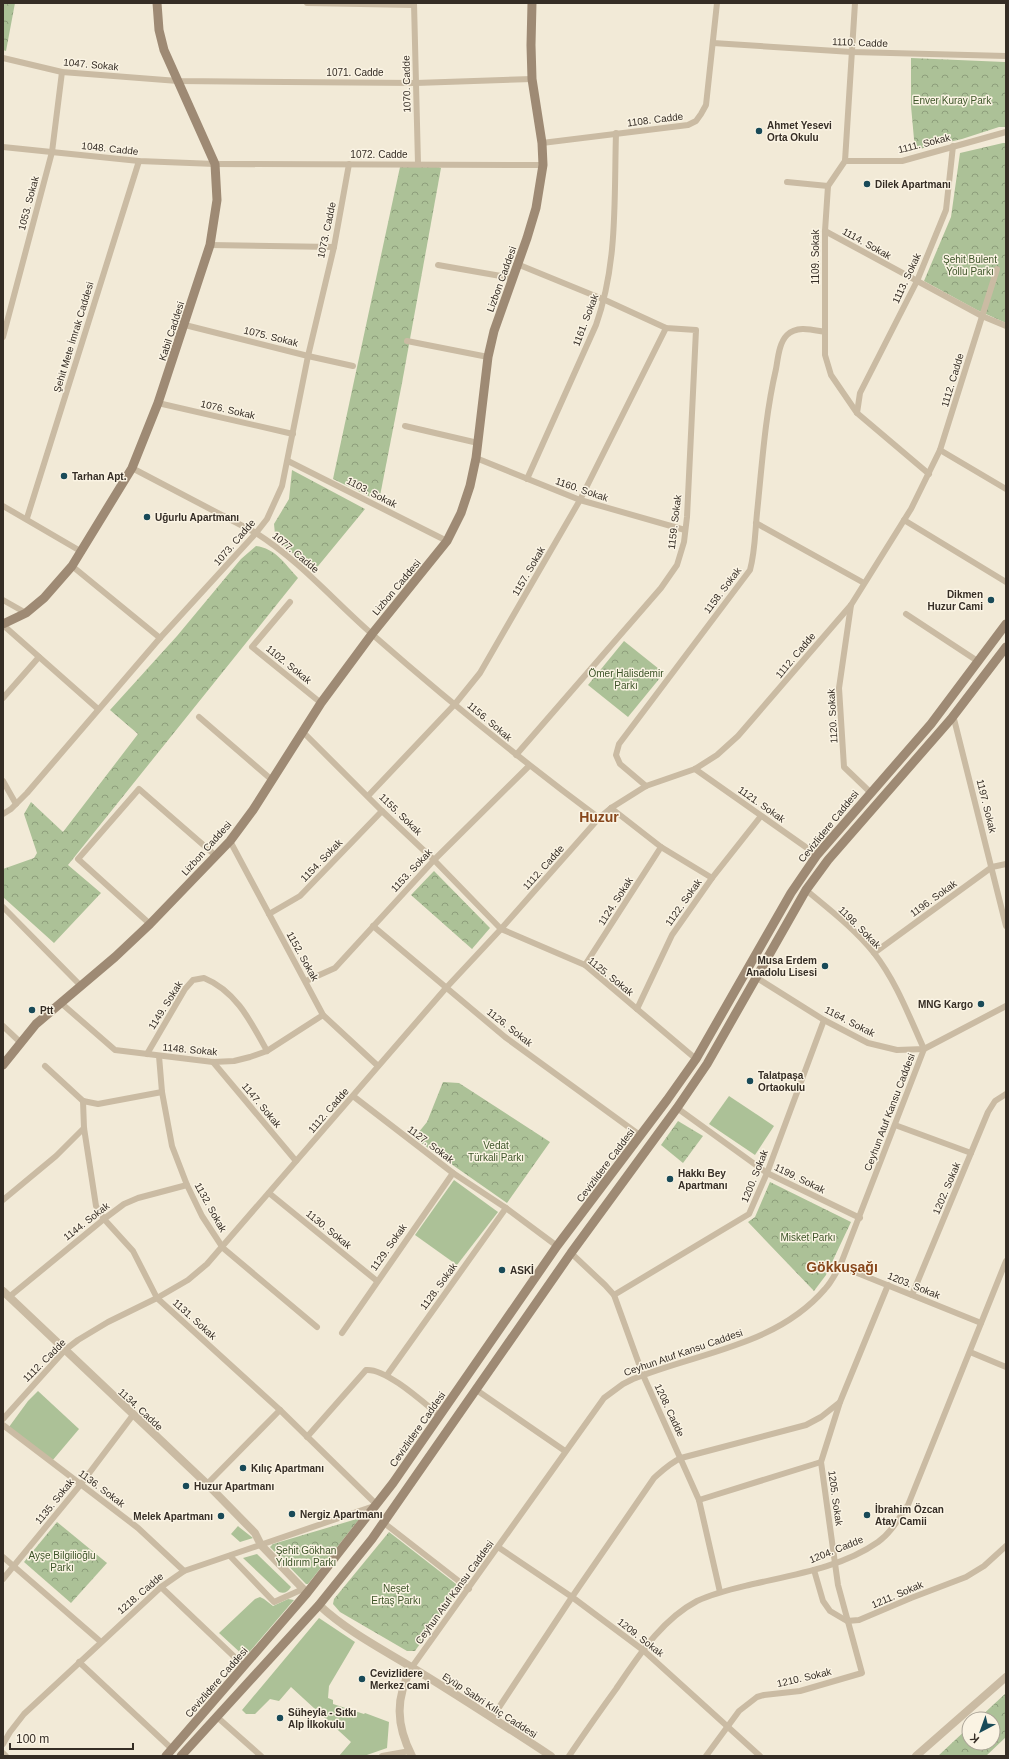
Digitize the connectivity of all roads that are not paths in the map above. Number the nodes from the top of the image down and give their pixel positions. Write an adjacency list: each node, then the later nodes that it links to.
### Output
1 (157, 3): 13 (main road, Kabil Caddesi)
2 (307, 3): 6 (street)
3 (532, 3): 12 (main road, Lizbon Caddesi)
4 (717, 3): 7 (street, 1108. Cadde)
5 (855, 3): 8 (street)
6 (414, 4): 14 (street, 1070. Cadde)
7 (713, 43): 8 (street, 1110. Cadde); 16 (street, 1108. Cadde)
8 (852, 52): 9 (street, 1110. Cadde); 22 (street)
9 (1006, 56)
10 (3, 58): 11 (street, 1047. Sokak)
11 (62, 72): 13 (street, 1047. Sokak); 20 (street, 1053. Sokak)
12 (532, 79): 14 (street, 1071. Cadde); 17 (main road, Lizbon Caddesi)
13 (178, 81): 14 (street, 1071. Cadde); 23 (main road, Kabil Caddesi)
14 (416, 83): 25 (street, 1070. Cadde)
15 (1006, 132): 19 (street, 1111. Sokak)
16 (616, 133): 17 (street, 1108. Cadde); 37 (street, 1161. Sokak)
17 (542, 143): 26 (main road, Lizbon Caddesi)
18 (3, 146): 20 (street, 1048. Cadde)
19 (953, 146): 22 (street, 1111. Sokak); 36 (street, 1113. Sokak)
20 (52, 152): 21 (street, 1048. Cadde); 43 (street, 1053. Sokak)
21 (139, 161): 23 (street, 1048. Cadde); 62 (street, Şehit Mete İmrak Caddesi)
22 (845, 161): 28 (street)
23 (215, 164): 24 (street, 1072. Cadde); 30 (main road, Kabil Caddesi)
24 (350, 164): 25 (street, 1072. Cadde); 31 (street, 1073. Cadde)
25 (418, 164): 26 (street, 1072. Cadde)
26 (543, 165): 32 (main road, Lizbon Caddesi)
27 (787, 182): 28 (street)
28 (828, 186): 29 (street, 1109. Sokak)
29 (825, 231): 36 (street, 1114. Sokak); 42 (street, 1109. Sokak)
30 (210, 245): 31 (street); 39 (main road, Kabil Caddesi)
31 (334, 247): 45 (street, 1073. Cadde)
32 (517, 264): 35 (main road, Lizbon Caddesi); 37 (street, 1159. Sokak)
33 (438, 265): 35 (street)
34 (997, 269): 38 (street, 1112. Cadde)
35 (512, 278): 46 (main road, Lizbon Caddesi)
36 (917, 281): 38 (street, 1114. Sokak); 49 (street, 1113. Sokak)
37 (605, 300): 41 (street, 1159. Sokak); 58 (street, 1161. Sokak)
38 (982, 316): 40 (street, 1114. Sokak); 53 (street, 1112. Cadde)
39 (185, 324): 45 (street, 1075. Sokak); 48 (main road, Kabil Caddesi)
40 (1006, 326)
41 (666, 328): 60 (street, 1157. Sokak); 65 (street, 1159. Sokak)
42 (825, 332): 49 (street, 1109. Sokak); 64 (street, 1158. Sokak)
43 (3, 337)
44 (407, 341): 46 (street)
45 (308, 356): 47 (street, 1075. Sokak); 51 (street, 1073. Cadde)
46 (488, 357): 52 (main road, Lizbon Caddesi)
47 (353, 366)
48 (158, 403): 51 (street, 1076. Sokak); 56 (main road, Kabil Caddesi)
49 (858, 413): 57 (street, 1109. Sokak)
50 (405, 426): 52 (street)
51 (293, 434): 55 (street, 1073. Cadde)
52 (478, 443): 54 (main road, Lizbon Caddesi)
53 (940, 450): 57 (street, 1112. Cadde); 59 (street)
54 (476, 458): 58 (street, 1160. Sokak); 67 (main road, Lizbon Caddesi)
55 (288, 461): 66 (street, 1073. Cadde); 67 (street, 1103. Sokak)
56 (132, 468): 66 (street, 1077. Cadde); 68 (main road, Kabil Caddesi)
57 (929, 474): 63 (street, 1112. Cadde)
58 (527, 479): 60 (street, 1160. Sokak)
59 (1006, 489)
60 (580, 500): 65 (street, 1160. Sokak); 87 (street, 1157. Sokak)
61 (3, 506): 62 (street)
62 (27, 518): 68 (street)
63 (904, 520): 70 (street); 71 (street, 1112. Cadde)
64 (756, 523): 71 (street); 97 (street, 1158. Sokak)
65 (685, 530): 92 (street, 1159. Sokak)
66 (256, 533): 79 (street, 1077. Cadde); 80 (street, 1073. Cadde)
67 (447, 541): 79 (main road, Lizbon Caddesi)
68 (82, 552): 69 (main road, Kabil Caddesi)
69 (72, 566): 75 (main road, Kabil Caddesi); 80 (street)
70 (1006, 582)
71 (864, 583): 74 (street, 1112. Cadde)
72 (3, 600): 75 (street)
73 (290, 602): 86 (street, 1102. Sokak)
74 (851, 605): 94 (street, 1112. Cadde); 98 (street, 1120. Sokak)
75 (26, 613): 78 (main road, Kabil Caddesi)
76 (906, 614): 83 (street)
77 (1006, 624): 83 (main road, Cevizlidere Caddesi)
78 (3, 625): 82 (street)
79 (372, 634): 86 (main road, Lizbon Caddesi); 87 (street, 1156. Sokak)
80 (160, 638): 88 (street, 1073. Cadde)
81 (1006, 647): 89 (main road)
82 (39, 657): 84 (street); 88 (street)
83 (979, 662): 85 (main road, Cevizlidere Caddesi)
84 (3, 698)
85 (949, 701): 89 (main road); 98 (main road, Cevizlidere Caddesi)
86 (321, 702): 91 (main road, Lizbon Caddesi)
87 (455, 704): 92 (street, 1156. Sokak); 99 (street, 1157. Sokak)
88 (98, 709): 100 (street, 1073. Cadde)
89 (953, 715): 112 (street, 1197. Sokak); 114 (main road)
90 (199, 717): 96 (street)
91 (302, 731): 96 (main road, Lizbon Caddesi); 99 (street, 1155. Sokak)
92 (516, 755): 93 (street, 1156. Sokak)
93 (529, 766): 105 (street, 1156. Sokak); 110 (street, 1153. Sokak)
94 (695, 769): 97 (street, 1112. Cadde); 104 (street, 1121. Sokak)
95 (3, 780): 100 (street)
96 (272, 780): 106 (main road, Lizbon Caddesi)
97 (646, 786): 101 (street, 1112. Cadde)
98 (870, 792): 108 (main road, Cevizlidere Caddesi)
99 (368, 796): 102 (street, 1155. Sokak)
100 (16, 804): 103 (street, 1073. Cadde)
101 (611, 808): 105 (street, 1112. Cadde); 107 (street)
102 (382, 811): 110 (street, 1155. Sokak); 116 (street, 1154. Sokak)
103 (3, 814)
104 (761, 816): 108 (street, 1121. Sokak); 113 (street, 1122. Sokak)
105 (600, 818): 120 (street, 1112. Cadde)
106 (230, 841): 109 (main road, Lizbon Caddesi); 116 (street, 1152. Sokak)
107 (661, 847): 113 (street); 122 (street, 1124. Sokak)
108 (817, 855): 138 (main road, Cevizlidere Caddesi)
109 (216, 856): 117 (main road, Lizbon Caddesi); 117 (street)
110 (434, 860): 118 (street, 1153. Sokak); 120 (street, 1155. Sokak)
111 (1006, 864): 112 (street, 1196. Sokak)
112 (992, 867): 119 (street, 1197. Sokak); 121 (street, 1196. Sokak)
113 (712, 878): 129 (street, 1122. Sokak)
114 (806, 890): 121 (street, 1198. Sokak); 123 (main road)
115 (3, 907): 125 (street)
116 (269, 914): 124 (street, 1152. Sokak)
117 (150, 924): 125 (main road, Lizbon Caddesi)
118 (373, 926): 124 (street, 1153. Sokak); 126 (street, 1126. Sokak)
119 (1006, 926)
120 (501, 929): 122 (street, 1125. Sokak); 126 (street, 1112. Cadde)
121 (874, 953): 134 (street, 1198. Sokak)
122 (585, 966): 129 (street, 1125. Sokak)
123 (757, 978): 131 (street, 1164. Sokak); 148 (main road)
124 (306, 981): 130 (street, 1152. Sokak)
125 (80, 985): 127 (main road, Lizbon Caddesi)
126 (446, 988): 142 (street, 1112. Cadde); 151 (street, 1126. Sokak)
127 (61, 1003): 133 (main road, Lizbon Caddesi); 136 (street, 1148. Sokak)
128 (1006, 1006): 134 (street, 1164. Sokak)
129 (637, 1010): 138 (street, 1125. Sokak)
130 (323, 1015): 135 (street, 1148. Sokak); 142 (street, 1152. Sokak)
131 (824, 1020): 134 (street, 1164. Sokak); 155 (street, 1200. Sokak)
132 (3, 1026): 133 (street)
133 (20, 1042): 140 (main road, Lizbon Caddesi)
134 (924, 1049): 149 (street, Ceyhun Atuf Kansu Caddesi)
135 (267, 1050): 136 (street, 1149. Sokak); 139 (street, 1148. Sokak)
136 (147, 1054): 137 (street, 1148. Sokak)
137 (159, 1056): 139 (street, 1148. Sokak); 143 (street, 1132. Sokak)
138 (696, 1059): 146 (main road, Cevizlidere Caddesi)
139 (212, 1062): 153 (street, 1147. Sokak)
140 (3, 1065)
141 (45, 1066): 147 (street)
142 (378, 1066): 145 (street, 1112. Cadde)
143 (162, 1092): 147 (street); 156 (street, 1132. Sokak)
144 (1006, 1094): 152 (street, 1202. Sokak)
145 (353, 1096): 153 (street, 1112. Cadde); 154 (street, 1127. Sokak)
146 (667, 1100): 148 (main road); 151 (main road, Cevizlidere Caddesi)
147 (83, 1101): 150 (street, 1131. Sokak)
148 (677, 1108): 155 (street, 1199. Sokak); 164 (main road)
149 (895, 1125): 152 (street); 160 (street, Ceyhun Atuf Kansu Caddesi)
150 (84, 1128): 158 (street); 161 (street, 1131. Sokak)
151 (641, 1136): 162 (main road, Cevizlidere Caddesi)
152 (971, 1153): 171 (street, 1202. Sokak)
153 (296, 1161): 157 (street, 1112. Cadde)
154 (453, 1173): 159 (street, 1127. Sokak); 167 (street, 1129. Sokak)
155 (766, 1173): 160 (street, 1199. Sokak); 170 (street, 1200. Sokak)
156 (187, 1185): 161 (street, 1144. Sokak); 163 (street, 1132. Sokak)
157 (269, 1193): 163 (street, 1112. Cadde); 167 (street, 1130. Sokak)
158 (3, 1200)
159 (506, 1208): 162 (street, 1127. Sokak); 180 (street, 1128. Sokak)
160 (860, 1218): 166 (street, Ceyhun Atuf Kansu Caddesi)
161 (104, 1219): 169 (street, 1144. Sokak); 172 (street, 1131. Sokak)
162 (557, 1246): 185 (main road, Cevizlidere Caddesi)
163 (223, 1248): 172 (street, 1112. Cadde); 174 (street, 1132. Sokak)
164 (571, 1253): 170 (street, 1208. Cadde); 181 (main road)
165 (1006, 1261): 173 (street, 1204. Cadde)
166 (840, 1266): 168 (street, 1203. Sokak); 179 (street, Ceyhun Atuf Kansu Caddesi)
167 (377, 1281): 175 (street, 1129. Sokak)
168 (888, 1286): 171 (street, 1203. Sokak); 182 (street, 1205. Sokak)
169 (6, 1294): 176 (street, 1134. Cadde)
170 (614, 1295): 179 (street, 1208. Cadde)
171 (912, 1295): 173 (street, 1203. Sokak)
172 (157, 1298): 176 (street, 1112. Cadde); 183 (street, 1131. Sokak)
173 (981, 1323): 177 (street, 1204. Cadde)
174 (317, 1327)
175 (342, 1333)
176 (65, 1350): 184 (street, 1134. Cadde); 186 (street, 1112. Cadde)
177 (970, 1352): 178 (street); 202 (street, 1204. Cadde)
178 (1006, 1367)
179 (643, 1375): 189 (street, Ceyhun Atuf Kansu Caddesi); 190 (street, 1208. Cadde)
180 (387, 1376): 185 (street); 188 (street)
181 (476, 1389): 189 (street); 196 (main road)
182 (840, 1402): 190 (street); 191 (street, 1205. Sokak)
183 (280, 1410): 188 (street, 1131. Sokak); 193 (street)
184 (133, 1415): 192 (street, 1135. Sokak); 193 (street, 1134. Cadde)
185 (440, 1416): 195 (main road, Cevizlidere Caddesi)
186 (3, 1419)
187 (3, 1425): 192 (street, 1136. Sokak)
188 (307, 1437): 195 (street, 1131. Sokak)
189 (565, 1451): 199 (street, Ceyhun Atuf Kansu Caddesi)
190 (681, 1458): 194 (street, 1208. Cadde); 211 (street)
191 (822, 1462): 194 (street); 202 (street, 1205. Sokak)
192 (81, 1484): 203 (street, 1135. Sokak); 205 (street, 1136. Sokak)
193 (207, 1484): 197 (street, 1134. Cadde)
194 (699, 1500): 210 (street, 1208. Cadde)
195 (376, 1505): 197 (street, 1218. Cadde); 209 (main road, Cevizlidere Caddesi)
196 (384, 1523): 208 (street); 212 (main road)
197 (261, 1545): 200 (street, 1218. Cadde); 209 (street)
198 (1006, 1546): 213 (street, 1211. Sokak)
199 (498, 1547): 208 (street, Ceyhun Atuf Kansu Caddesi); 211 (street, 1209. Sokak)
200 (230, 1556): 205 (street, 1218. Cadde); 209 (street)
201 (3, 1557): 203 (street)
202 (835, 1563): 204 (street, 1204. Cadde); 213 (street, 1205. Sokak)
203 (14, 1566): 206 (street, 1135. Sokak); 214 (street)
204 (814, 1570): 210 (street, 1204. Cadde); 213 (street)
205 (184, 1571): 207 (street, 1218. Cadde)
206 (3, 1579)
207 (161, 1587): 214 (street, 1218. Cadde); 217 (street)
208 (469, 1589): 218 (street, Ceyhun Atuf Kansu Caddesi)
209 (305, 1592): 217 (main road, Cevizlidere Caddesi)
210 (720, 1592): 215 (street, 1204. Cadde)
211 (572, 1597): 215 (street, 1209. Sokak); 222 (street)
212 (319, 1605): 218 (street, Eyüp Sabri Kılıç Caddesi); 221 (main road)
213 (847, 1621): 219 (street, 1205. Sokak)
214 (100, 1642): 216 (street, 1218. Cadde)
215 (643, 1650): 223 (street, 1209. Sokak); 233 (street, 1204. Cadde)
216 (79, 1662): 224 (street, 1218. Cadde); 226 (street)
217 (244, 1666): 226 (main road, Cevizlidere Caddesi)
218 (412, 1667): 222 (street, Eyüp Sabri Kılıç Caddesi); 227 (street, Ceyhun Atuf Kansu Caddesi)
219 (862, 1673): 223 (street, 1210. Sokak)
220 (1006, 1677): 236 (street)
221 (217, 1717): 229 (main road); 230 (street)
222 (492, 1718): 232 (street, Eyüp Sabri Kılıç Caddesi)
223 (728, 1726): 234 (street, 1210. Sokak); 235 (street, 1209. Sokak)
224 (3, 1744)
225 (3, 1753): 228 (street)
226 (169, 1753)
227 (411, 1754): 231 (street)
228 (6, 1756)
229 (181, 1756)
230 (261, 1756)
231 (382, 1756)
232 (551, 1756)
233 (569, 1756)
234 (706, 1756)
235 (760, 1756)
236 (916, 1756)

